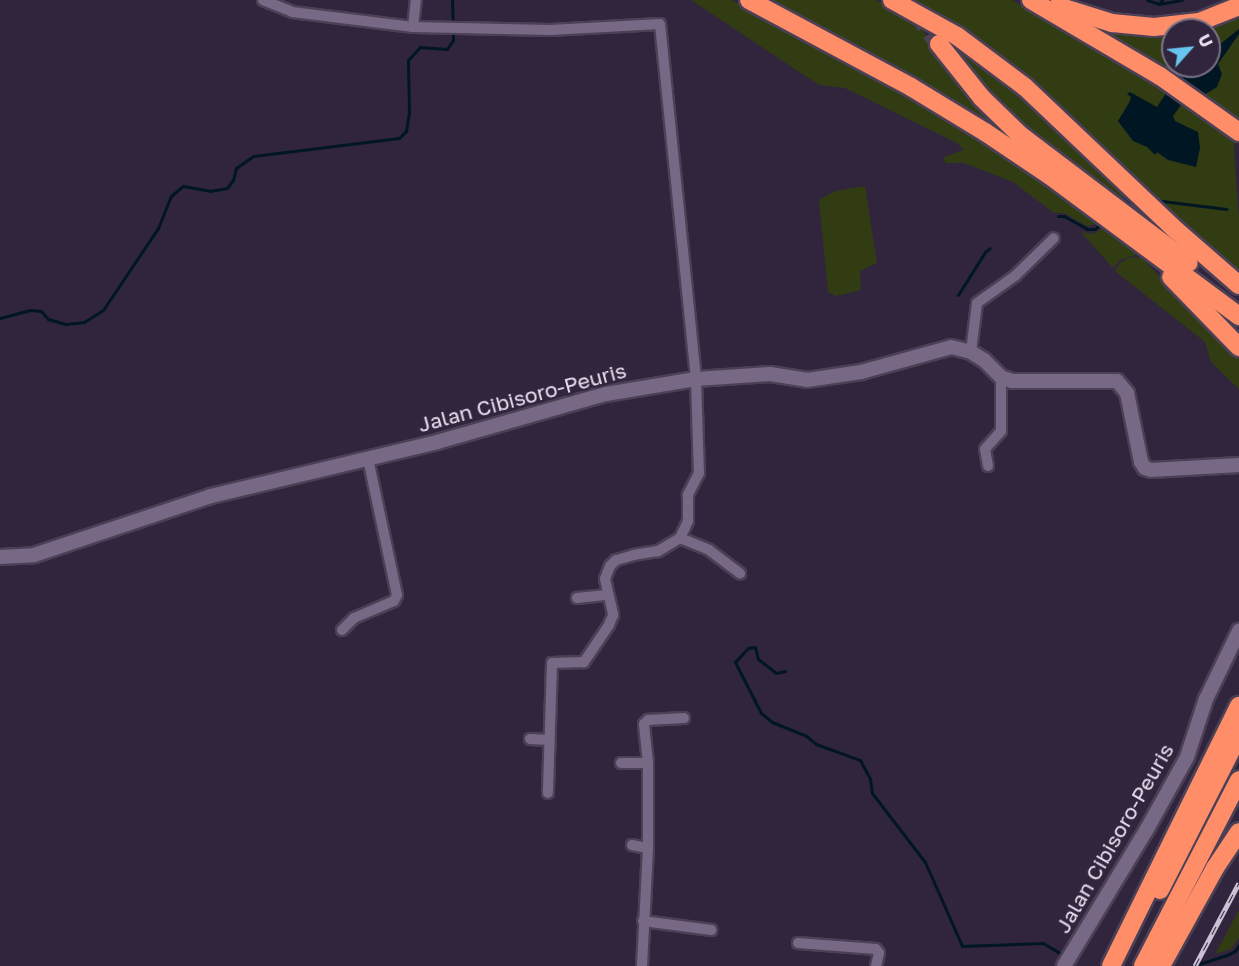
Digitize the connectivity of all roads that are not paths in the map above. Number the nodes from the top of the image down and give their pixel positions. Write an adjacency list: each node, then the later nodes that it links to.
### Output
1 (263, 0): 7 (street)
2 (417, 0): 10 (street)
3 (749, 0): 13 (highway)
4 (892, 0): 16 (highway)
5 (1031, 0): 9 (highway)
6 (1044, 0): 9 (highway)
7 (284, 5): 10 (street)
8 (1239, 6): 9 (highway)
9 (1064, 14): 12 (highway)
10 (413, 27): 22 (street)
11 (939, 44): 13 (highway)
12 (1239, 132)
13 (1023, 147): 14 (highway); 14 (highway)
14 (1138, 237): 17 (highway); 18 (highway); 19 (highway)
15 (1054, 238): 20 (street)
16 (1239, 285)
17 (1239, 301)
18 (1239, 316)
19 (1239, 347)
20 (971, 352): 21 (street); 22 (street, Jalan Cibisoro-Peuris)
21 (1001, 377): 24 (street); 25 (street)
22 (696, 379): 23 (street, Jalan Cibisoro-Peuris); 26 (street)
23 (368, 458): 27 (street, Jalan Cibisoro-Peuris); 31 (street)
24 (1239, 465)
25 (988, 466)
26 (680, 538): 28 (street); 29 (street)
27 (0, 557)
28 (740, 573)
29 (607, 595): 30 (street); 38 (street)
30 (577, 598)
31 (342, 630)
32 (1239, 631): 52 (street, Jalan Cibisoro-Peuris)
33 (1239, 692): 43 (highway)
34 (1239, 706): 43 (highway)
35 (684, 718): 40 (street)
36 (1239, 735): 54 (highway)
37 (530, 740): 38 (street)
38 (549, 740): 42 (street)
39 (621, 763): 40 (street)
40 (648, 763): 46 (street)
41 (1239, 780): 55 (highway)
42 (548, 793)
43 (1194, 795): 53 (highway)
44 (1239, 832): 56 (highway)
45 (632, 845): 46 (street)
46 (648, 848): 47 (street)
47 (643, 921): 48 (street); 50 (street)
48 (711, 930)
49 (798, 943): 51 (street)
50 (642, 966)
51 (876, 966)
52 (1064, 966)
53 (1111, 966)
54 (1121, 966)
55 (1143, 966)
56 (1161, 966)

